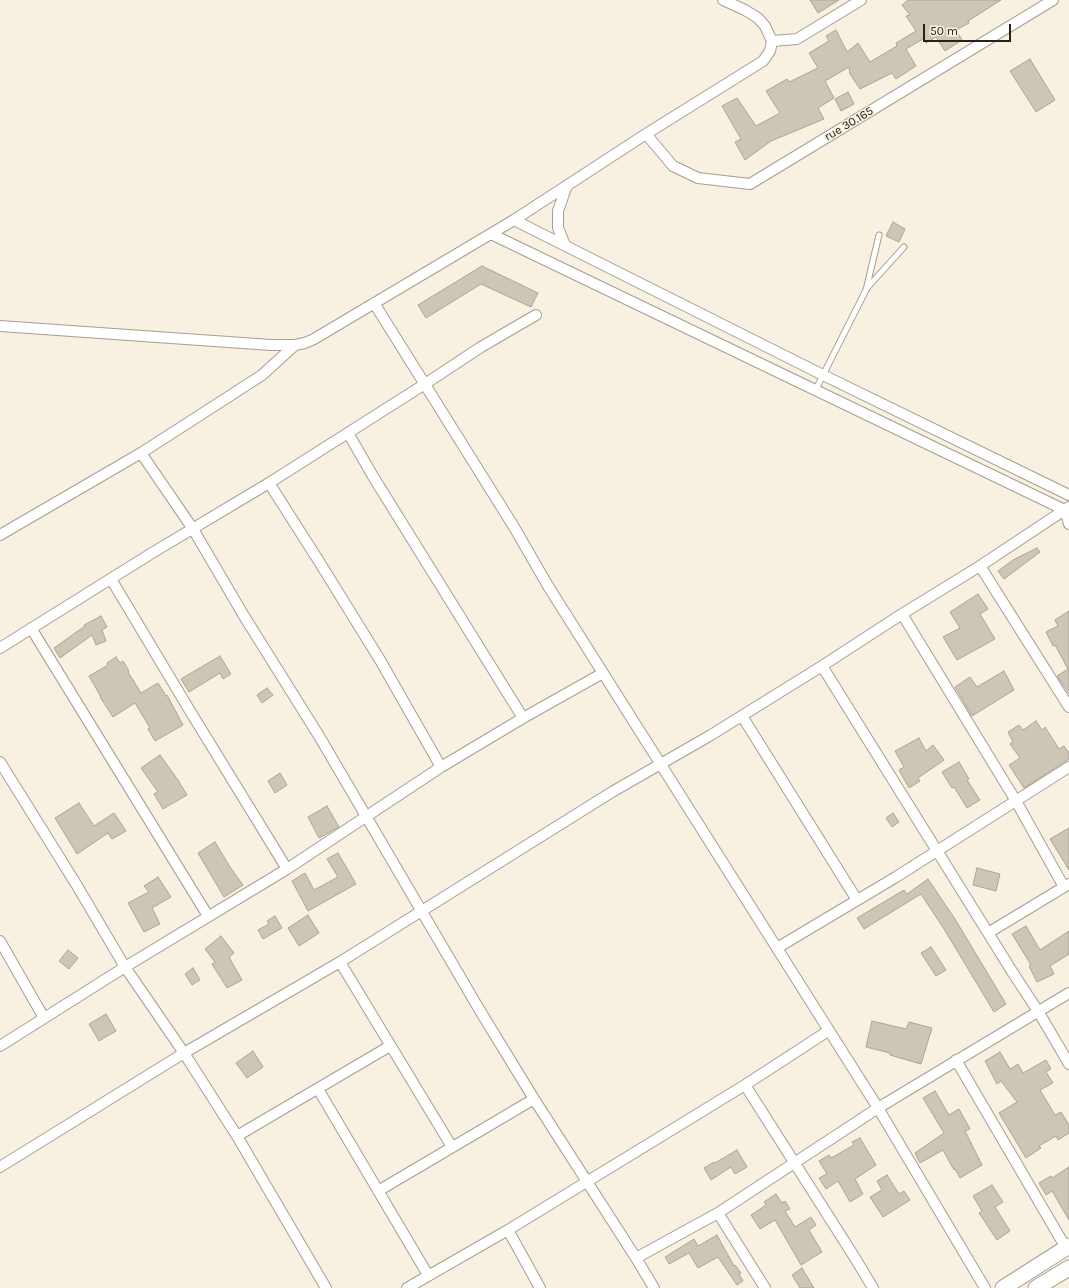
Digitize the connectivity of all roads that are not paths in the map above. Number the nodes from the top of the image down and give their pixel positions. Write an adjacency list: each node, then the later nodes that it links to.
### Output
1 (724, 0): 4 (street)
2 (861, 0): 4 (street)
3 (1053, 0): 5 (street, rue 30.165)
4 (772, 41): 5 (street)
5 (646, 134): 6 (street)
6 (567, 186): 7 (street); 10 (street)
7 (514, 220): 8 (street); 10 (street)
8 (491, 234): 13 (street); 19 (street)
9 (879, 235): 12 (lane)
10 (565, 245): 17 (street)
11 (904, 247): 12 (lane)
12 (866, 290): 17 (lane)
13 (374, 303): 16 (street); 18 (street)
14 (536, 315): 18 (street)
15 (0, 326): 16 (street)
16 (295, 345): 21 (street)
17 (823, 375): 19 (lane); 23 (street)
18 (425, 384): 20 (street); 34 (street)
19 (815, 391): 24 (street)
20 (348, 433): 22 (street); 37 (street)
21 (141, 453): 26 (street); 27 (street)
22 (269, 483): 26 (street); 40 (street)
23 (1069, 495)
24 (1068, 509): 25 (street); 28 (street)
25 (1069, 524)
26 (193, 529): 29 (street); 43 (street)
27 (0, 535)
28 (980, 566): 30 (street); 35 (street)
29 (111, 579): 31 (street); 45 (street)
30 (902, 614): 33 (street); 42 (street)
31 (31, 628): 32 (street); 49 (street)
32 (0, 648)
33 (822, 666): 36 (street); 44 (street)
34 (603, 673): 37 (street); 39 (street)
35 (1069, 708)
36 (742, 716): 39 (street); 47 (street)
37 (523, 718): 40 (street)
38 (0, 762): 54 (street)
39 (660, 764): 48 (street); 52 (street)
40 (441, 767): 43 (street)
41 (1069, 767): 42 (street)
42 (1016, 801): 44 (street); 46 (street)
43 (367, 816): 45 (street); 48 (street)
44 (937, 852): 47 (street); 50 (street)
45 (287, 869): 49 (street)
46 (1067, 885): 50 (street)
47 (857, 900): 52 (street)
48 (422, 910): 53 (street); 66 (street)
49 (208, 916): 54 (street)
50 (988, 933): 56 (street)
51 (0, 942): 57 (street)
52 (777, 948): 58 (street)
53 (340, 962): 60 (street); 61 (street)
54 (125, 967): 57 (street); 61 (street)
55 (1069, 993): 56 (street)
56 (1038, 1011): 62 (street); 63 (street)
57 (44, 1018): 59 (street)
58 (828, 1031): 64 (street); 67 (street)
59 (0, 1046)
60 (390, 1046): 65 (street); 69 (street)
61 (184, 1053): 68 (street); 71 (street)
62 (956, 1060): 67 (street); 76 (street)
63 (1069, 1064)
64 (745, 1085): 70 (street); 72 (street)
65 (318, 1089): 68 (street); 73 (street)
66 (534, 1099): 69 (street); 72 (street)
67 (878, 1108): 70 (street); 86 (street)
68 (237, 1136): 80 (street)
69 (452, 1147): 73 (street)
70 (795, 1164): 74 (street); 85 (street)
71 (0, 1167)
72 (586, 1181): 75 (street); 77 (street)
73 (378, 1191): 79 (street)
74 (718, 1213): 77 (street); 84 (street)
75 (508, 1230): 79 (street); 82 (street)
76 (1067, 1247): 87 (main road)
77 (636, 1258): 83 (street)
78 (1069, 1268): 88 (main road)
79 (428, 1275): 81 (street)
80 (326, 1288)
81 (407, 1288)
82 (540, 1288)
83 (654, 1288)
84 (765, 1288)
85 (873, 1288)
86 (985, 1288)
87 (1003, 1288)
88 (1036, 1288)

